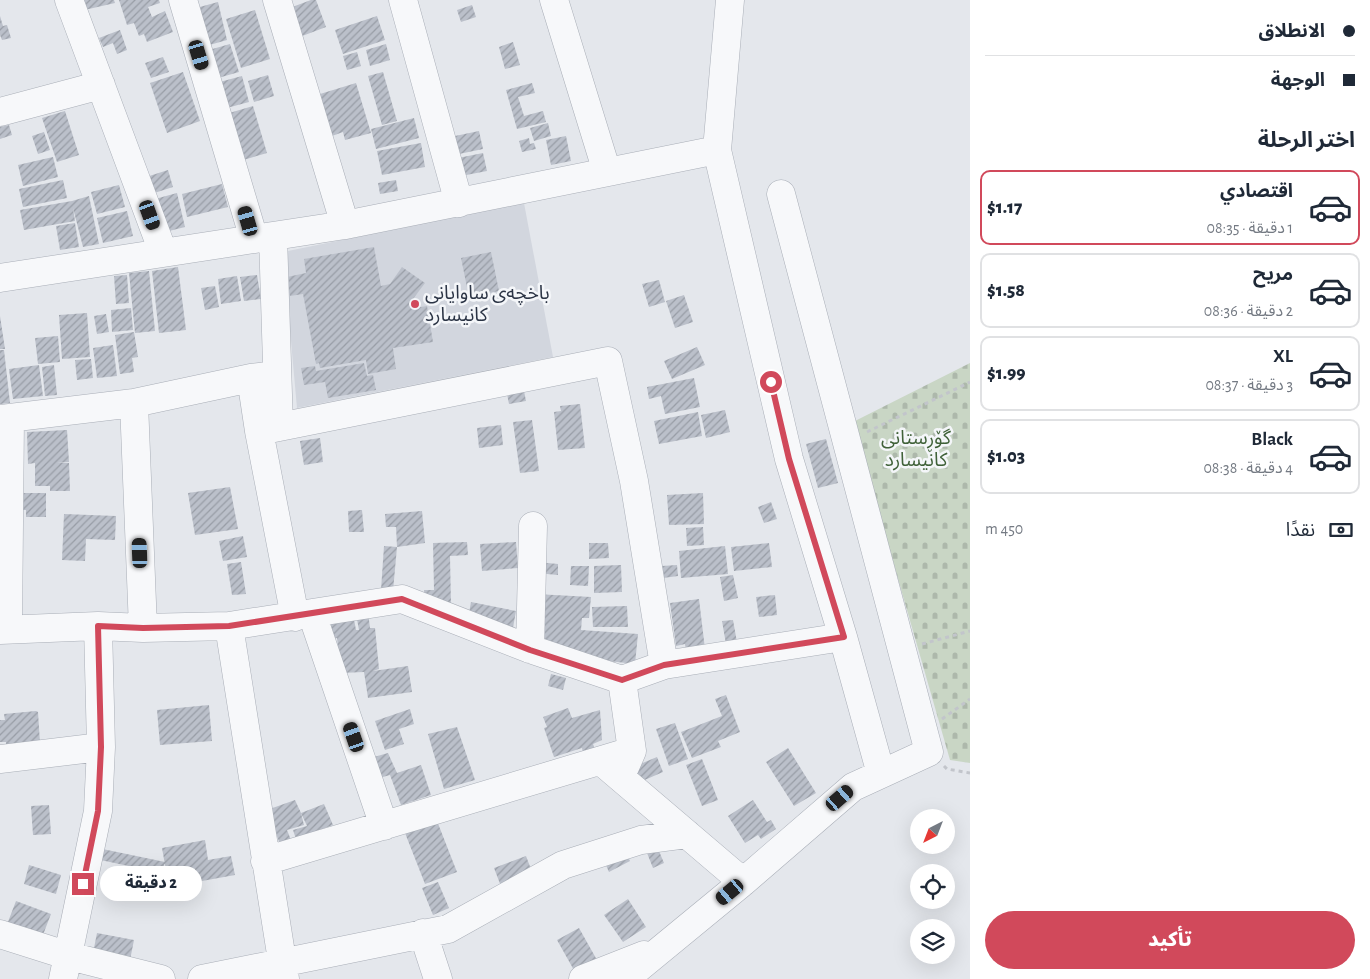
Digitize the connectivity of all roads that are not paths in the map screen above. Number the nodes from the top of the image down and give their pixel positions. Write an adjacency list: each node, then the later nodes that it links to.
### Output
1 (69, 0): 7 (street)
2 (183, 0): 14 (street)
3 (277, 0): 13 (street)
4 (403, 0): 12 (street)
5 (554, 0): 10 (street)
6 (730, 0): 9 (street)
7 (101, 85): 8 (street); 15 (street)
8 (0, 112)
9 (718, 150): 10 (street); 27 (street)
10 (608, 172): 12 (street)
11 (781, 194): 34 (street)
12 (459, 203): 13 (street)
13 (345, 225): 14 (street)
14 (263, 238): 15 (street); 17 (street)
15 (163, 252): 16 (street)
16 (0, 278)
17 (264, 377): 18 (street); 20 (street)
18 (134, 403): 19 (street); 25 (street)
19 (5, 418): 26 (street)
20 (269, 429): 22 (street); 29 (street)
21 (533, 526): 28 (street)
22 (303, 615): 24 (street); 28 (street); 35 (street)
23 (98, 626): 25 (street); 26 (street); 31 (street)
24 (229, 626): 25 (street); 37 (street)
25 (143, 628)
26 (4, 629)
27 (844, 637): 29 (street); 34 (street)
28 (530, 650): 30 (street)
29 (664, 665): 30 (street)
30 (622, 680): 33 (street)
31 (101, 747): 32 (street); 42 (street)
32 (0, 759)
33 (610, 769): 35 (street); 36 (street)
34 (881, 774): 38 (street)
35 (384, 826): 37 (street)
36 (686, 834): 38 (street); 39 (street)
37 (265, 860): 43 (street)
38 (743, 882): 41 (street)
39 (424, 933): 43 (street); 46 (street)
40 (0, 934): 42 (street)
41 (665, 946): 47 (street); 48 (street)
42 (66, 968): 44 (street)
43 (283, 971): 45 (street)
44 (161, 979)
45 (202, 979)
46 (438, 979)
47 (583, 979)
48 (626, 979)

